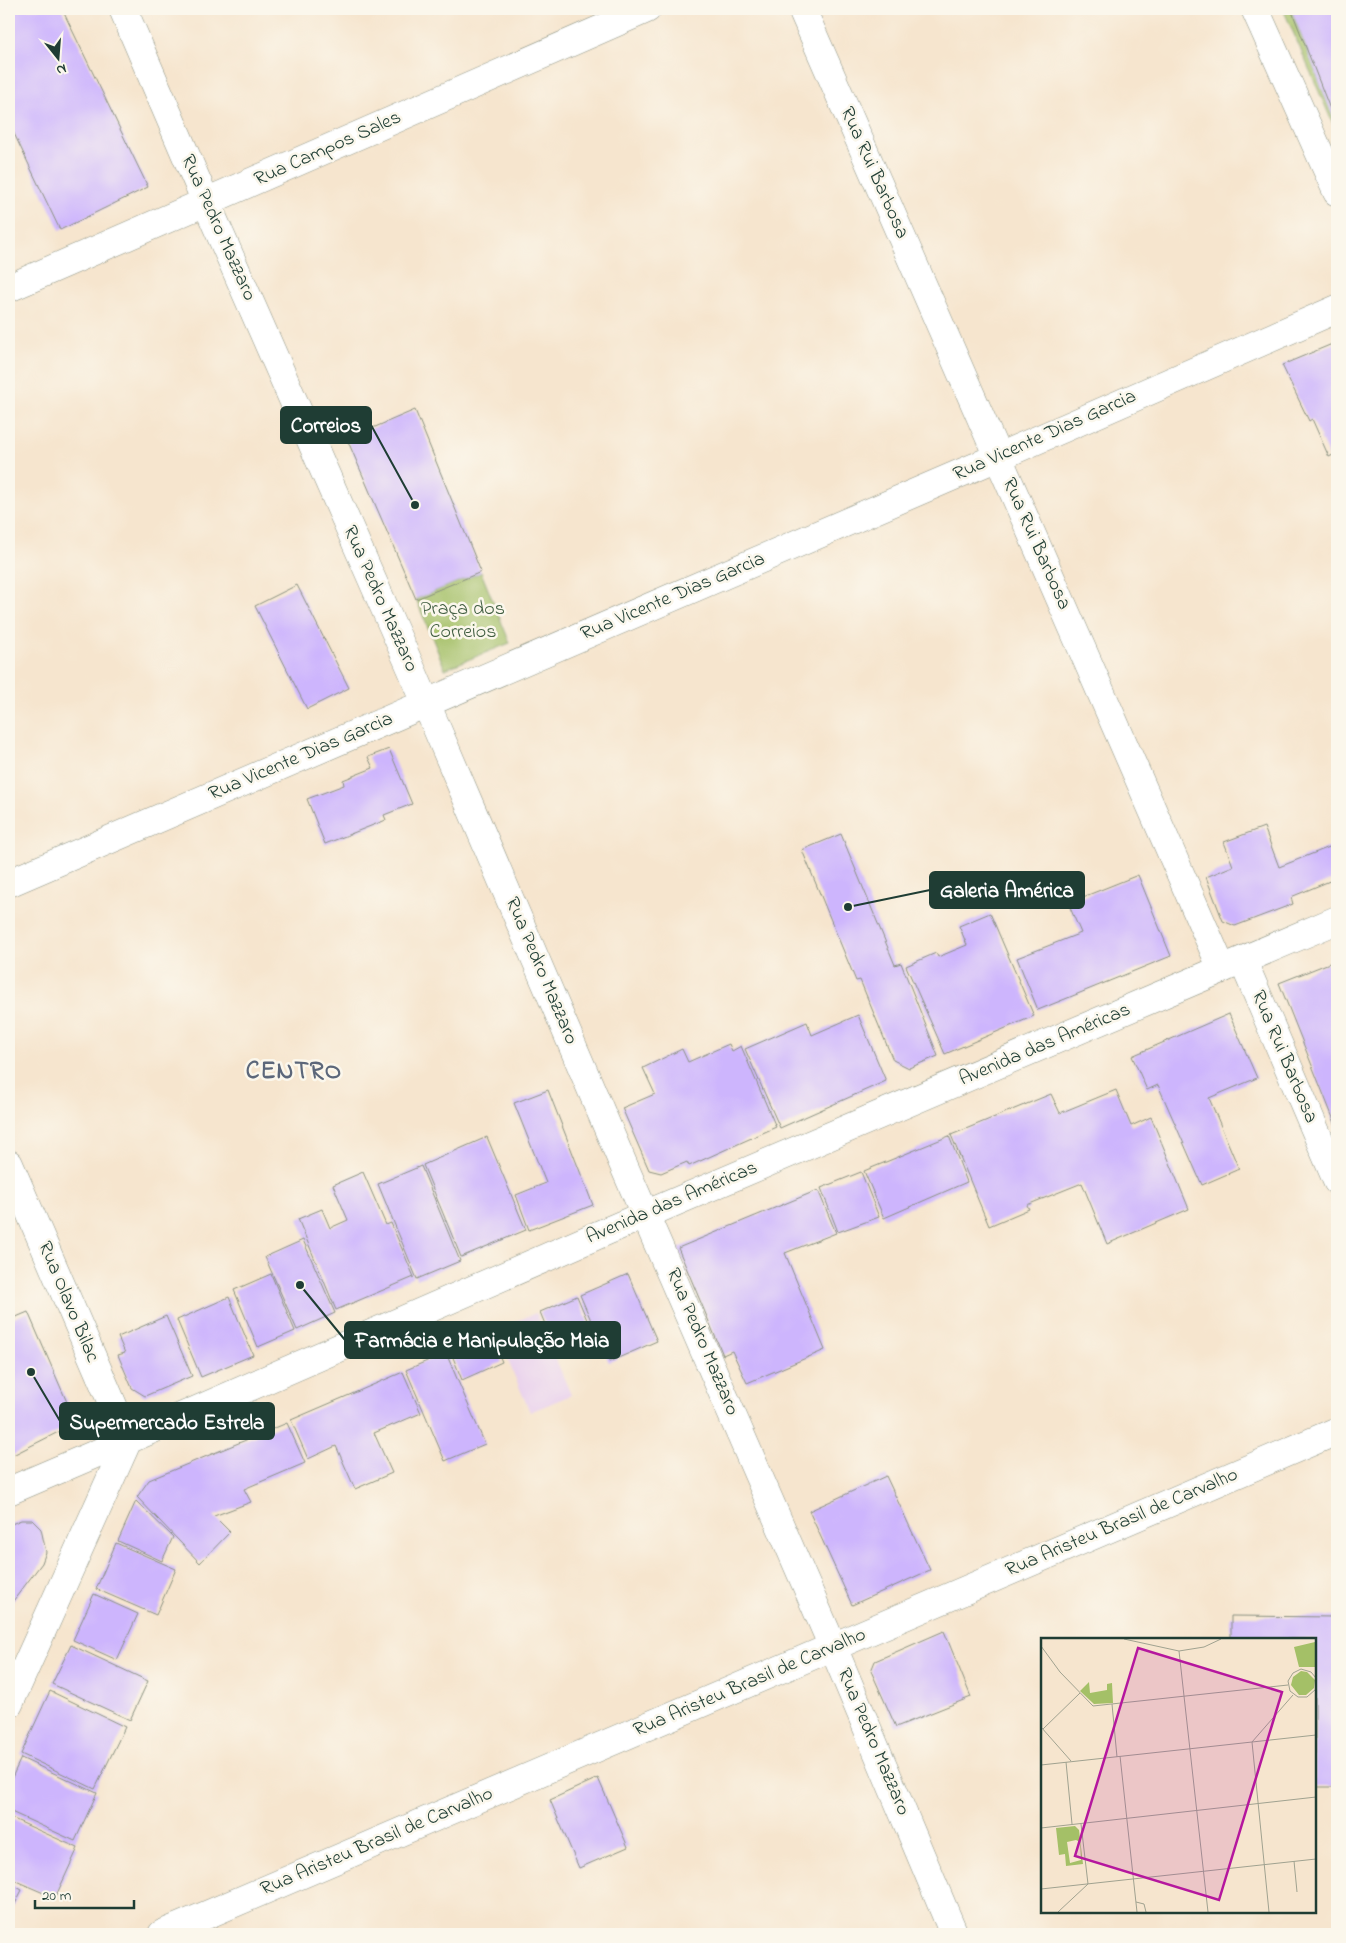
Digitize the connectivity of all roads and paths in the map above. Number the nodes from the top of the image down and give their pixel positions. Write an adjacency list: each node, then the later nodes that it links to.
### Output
1 (123, 9): 6 (street, Rua Pedro Mazzaro)
2 (648, 9): 6 (street, Rua Campos Sales)
3 (802, 9): 9 (street, Rua Rui Barbosa)
4 (1256, 9): 5 (street)
5 (1337, 192)
6 (206, 202): 7 (street, Rua Campos Sales); 10 (street, Rua Pedro Mazzaro)
7 (9, 288)
8 (1337, 309): 9 (street, Rua Vicente Dias Garcia)
9 (998, 457): 10 (street, Rua Vicente Dias Garcia); 13 (street, Rua Rui Barbosa)
10 (426, 703): 11 (street, Rua Vicente Dias Garcia); 16 (street, Rua Pedro Mazzaro)
11 (9, 883)
12 (1337, 920): 13 (street, Avenida das Américas)
13 (1232, 965): 15 (street, Rua Rui Barbosa); 16 (street, Avenida das Américas)
14 (9, 1164): 18 (street, Rua Olavo Bilac)
15 (1337, 1182)
16 (646, 1214): 18 (street, Avenida das Américas); 20 (street, Rua Pedro Mazzaro)
17 (1337, 1431): 20 (street, Rua Aristeu Brasil de Carvalho)
18 (128, 1440): 19 (street, Avenida das Américas); 21 (street)
19 (9, 1491)
20 (833, 1647): 22 (street, Rua Aristeu Brasil de Carvalho); 23 (street, Rua Pedro Mazzaro)
21 (9, 1704)
22 (162, 1934)
23 (954, 1934)

